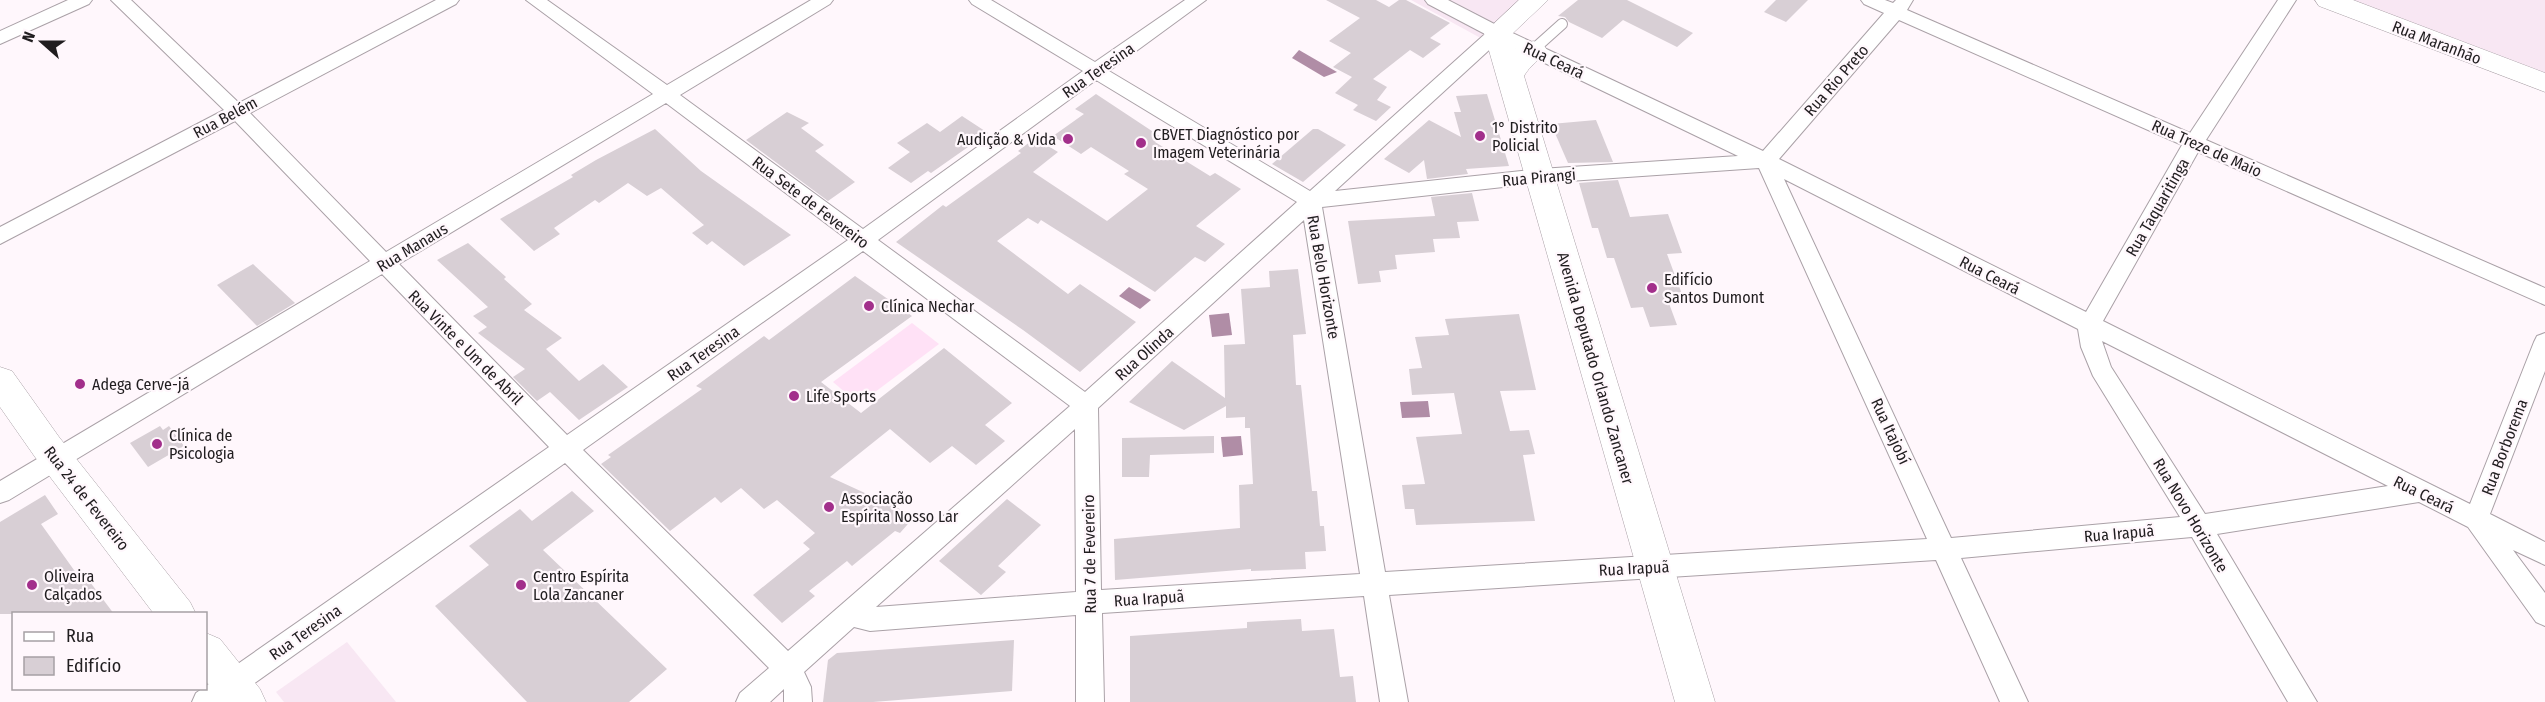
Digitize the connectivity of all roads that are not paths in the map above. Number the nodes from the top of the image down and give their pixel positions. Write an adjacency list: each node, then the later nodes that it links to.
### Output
1 (83, 0): 16 (street)
2 (120, 0): 22 (street, Rua Vinte e Um de Abril)
3 (450, 0): 22 (street, Rua Belém)
4 (535, 0): 21 (street, Rua Sete de Fevereiro)
5 (824, 0): 21 (street, Rua Manaus)
6 (978, 0): 18 (street, Rua Belo Horizonte)
7 (1197, 0): 18 (street, Rua Teresina)
8 (1434, 0): 15 (street, Rua Ceará)
9 (1535, 0): 15 (street, Rua Olinda)
10 (1870, 0): 13 (street, Rua Treze de Maio)
11 (2288, 0): 23 (street, Rua Taquaritinga)
12 (2328, 0): 20 (street, Rua Maranhão)
13 (1900, 6): 23 (street, Rua Treze de Maio); 24 (street, Rua Rio Preto)
14 (1562, 24): 17 (lane)
15 (1497, 33): 17 (street, Rua Ceará); 19 (street, Avenida Deputado Orlando Zancaner); 26 (street, Rua Olinda)
16 (0, 38)
17 (1533, 50): 19 (street); 24 (street, Rua Ceará)
18 (1096, 70): 26 (street, Rua Belo Horizonte); 28 (street, Rua Teresina)
19 (1510, 76): 25 (street, Avenida Deputado Orlando Zancaner)
20 (2545, 83)
21 (666, 94): 28 (street, Rua Sete de Fevereiro); 29 (street, Rua Manaus)
22 (236, 111): 27 (street, Rua Belém); 29 (street, Rua Vinte e Um de Abril)
23 (2194, 142): 30 (street, Rua Treze de Maio); 31 (street, Rua Taquaritinga)
24 (1767, 161): 25 (street, Rua Pirangi); 31 (street, Rua Ceará); 41 (street, Rua Itajobí)
25 (1540, 176): 26 (street, Rua Pirangi); 43 (street, Avenida Deputado Orlando Zancaner)
26 (1311, 201): 34 (street, Rua Olinda); 44 (street, Rua Belo Horizonte)
27 (0, 236)
28 (863, 240): 34 (street, Rua Sete de Fevereiro); 35 (street, Rua Teresina)
29 (384, 264): 35 (street, Rua Vinte e Um de Abril); 36 (street, Rua Manaus)
30 (2545, 297)
31 (2089, 326): 37 (street, Rua Ceará); 40 (street, Rua Novo Horizonte)
32 (2545, 342): 39 (street, Rua Borborema)
33 (0, 380): 36 (street, Rua 24 de Fevereiro)
34 (1086, 405): 45 (street, Rua 7 de Fevereiro); 47 (street, Rua Olinda)
35 (567, 449): 50 (street, Rua Vinte e Um de Abril); 51 (street, Rua Teresina)
36 (57, 459): 38 (street, Rua Manaus); 46 (street, Rua 24 de Fevereiro)
37 (2419, 492): 39 (street, Rua Ceará); 40 (street, Rua Irapuã)
38 (0, 493)
39 (2476, 519): 42 (street, Rua Ceará); 48 (street)
40 (2199, 526): 41 (street, Rua Irapuã); 58 (street, Rua Novo Horizonte)
41 (1946, 549): 43 (street, Rua Irapuã); 57 (street, Rua Itajobí)
42 (2545, 554)
43 (1654, 567): 44 (street, Rua Irapuã); 56 (street, Avenida Deputado Orlando Zancaner)
44 (1376, 583): 45 (street, Rua Irapuã); 55 (street, Rua Belo Horizonte)
45 (1089, 602): 47 (street, Rua Irapuã); 54 (street, Rua 7 de Fevereiro)
46 (175, 612)
47 (848, 614): 50 (street, Rua Olinda)
48 (2545, 614)
49 (207, 653): 51 (street)
50 (788, 668): 52 (street, Rua Olinda); 53 (street, Rua Vinte e Um de Abril)
51 (228, 696)
52 (750, 702)
53 (798, 702)
54 (1090, 702)
55 (1394, 702)
56 (1695, 702)
57 (2014, 702)
58 (2303, 702)

